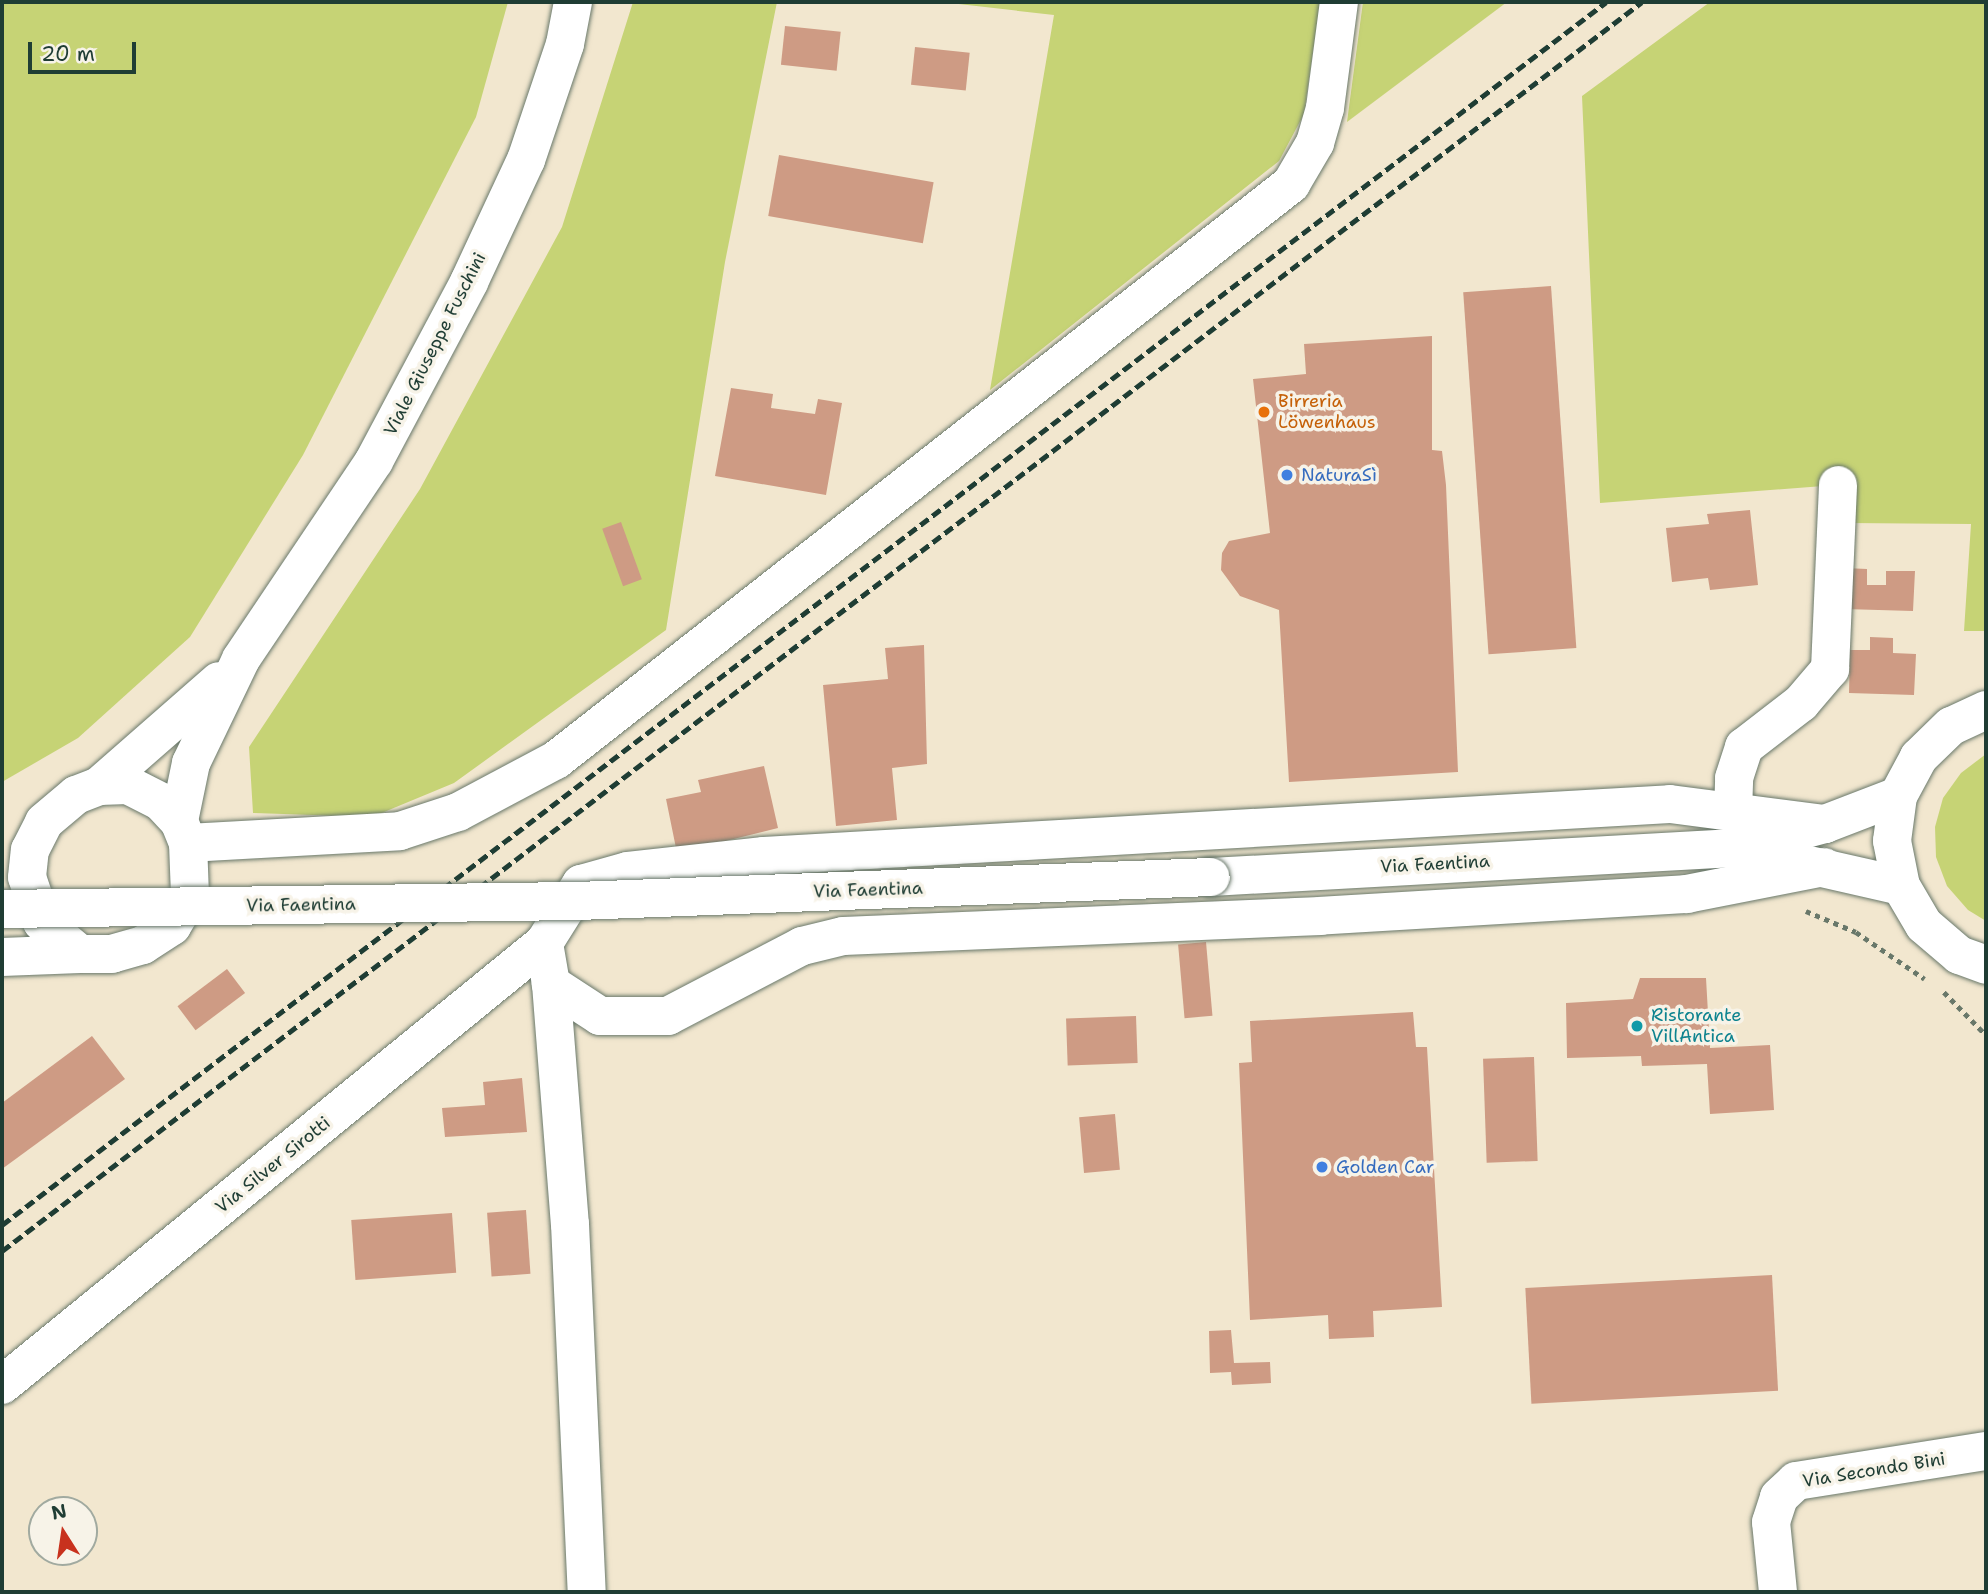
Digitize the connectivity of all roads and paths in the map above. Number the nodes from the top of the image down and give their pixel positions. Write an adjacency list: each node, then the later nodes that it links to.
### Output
1 (573, 2): 4 (main road, Viale Giuseppe Fuschini)
2 (1339, 2): 10 (main road)
3 (1838, 485): 9 (main road)
4 (241, 659): 6 (main road, Viale Giuseppe Fuschini); 10 (main road, Viale Giuseppe Fuschini)
5 (1986, 710): 7 (main road)
6 (99, 786): 8 (main road); 10 (main road)
7 (1898, 796): 9 (main road, Via Faentina); 13 (main road)
8 (44, 822): 11 (main road); 17 (main road)
9 (1733, 830): 12 (main road, Via Faentina); 14 (main road, Via Faentina, bridge); 16 (main road, Via Silver Sirotti)
10 (184, 832): 17 (main road)
11 (2, 839)
12 (1828, 866): 13 (main road, Via Faentina); 20 (main road)
13 (1901, 886): 19 (main road)
14 (2, 909)
15 (1791, 909): 21 (path)
16 (544, 943): 20 (main road); 22 (main road, Via Silver Sirotti)
17 (80, 954): 18 (main road)
18 (2, 957)
19 (1986, 965)
20 (551, 984): 25 (main road)
21 (1986, 1035)
22 (2, 1385)
23 (1986, 1451): 24 (main road, Via Secondo Bini)
24 (1777, 1581)
25 (587, 1592)

